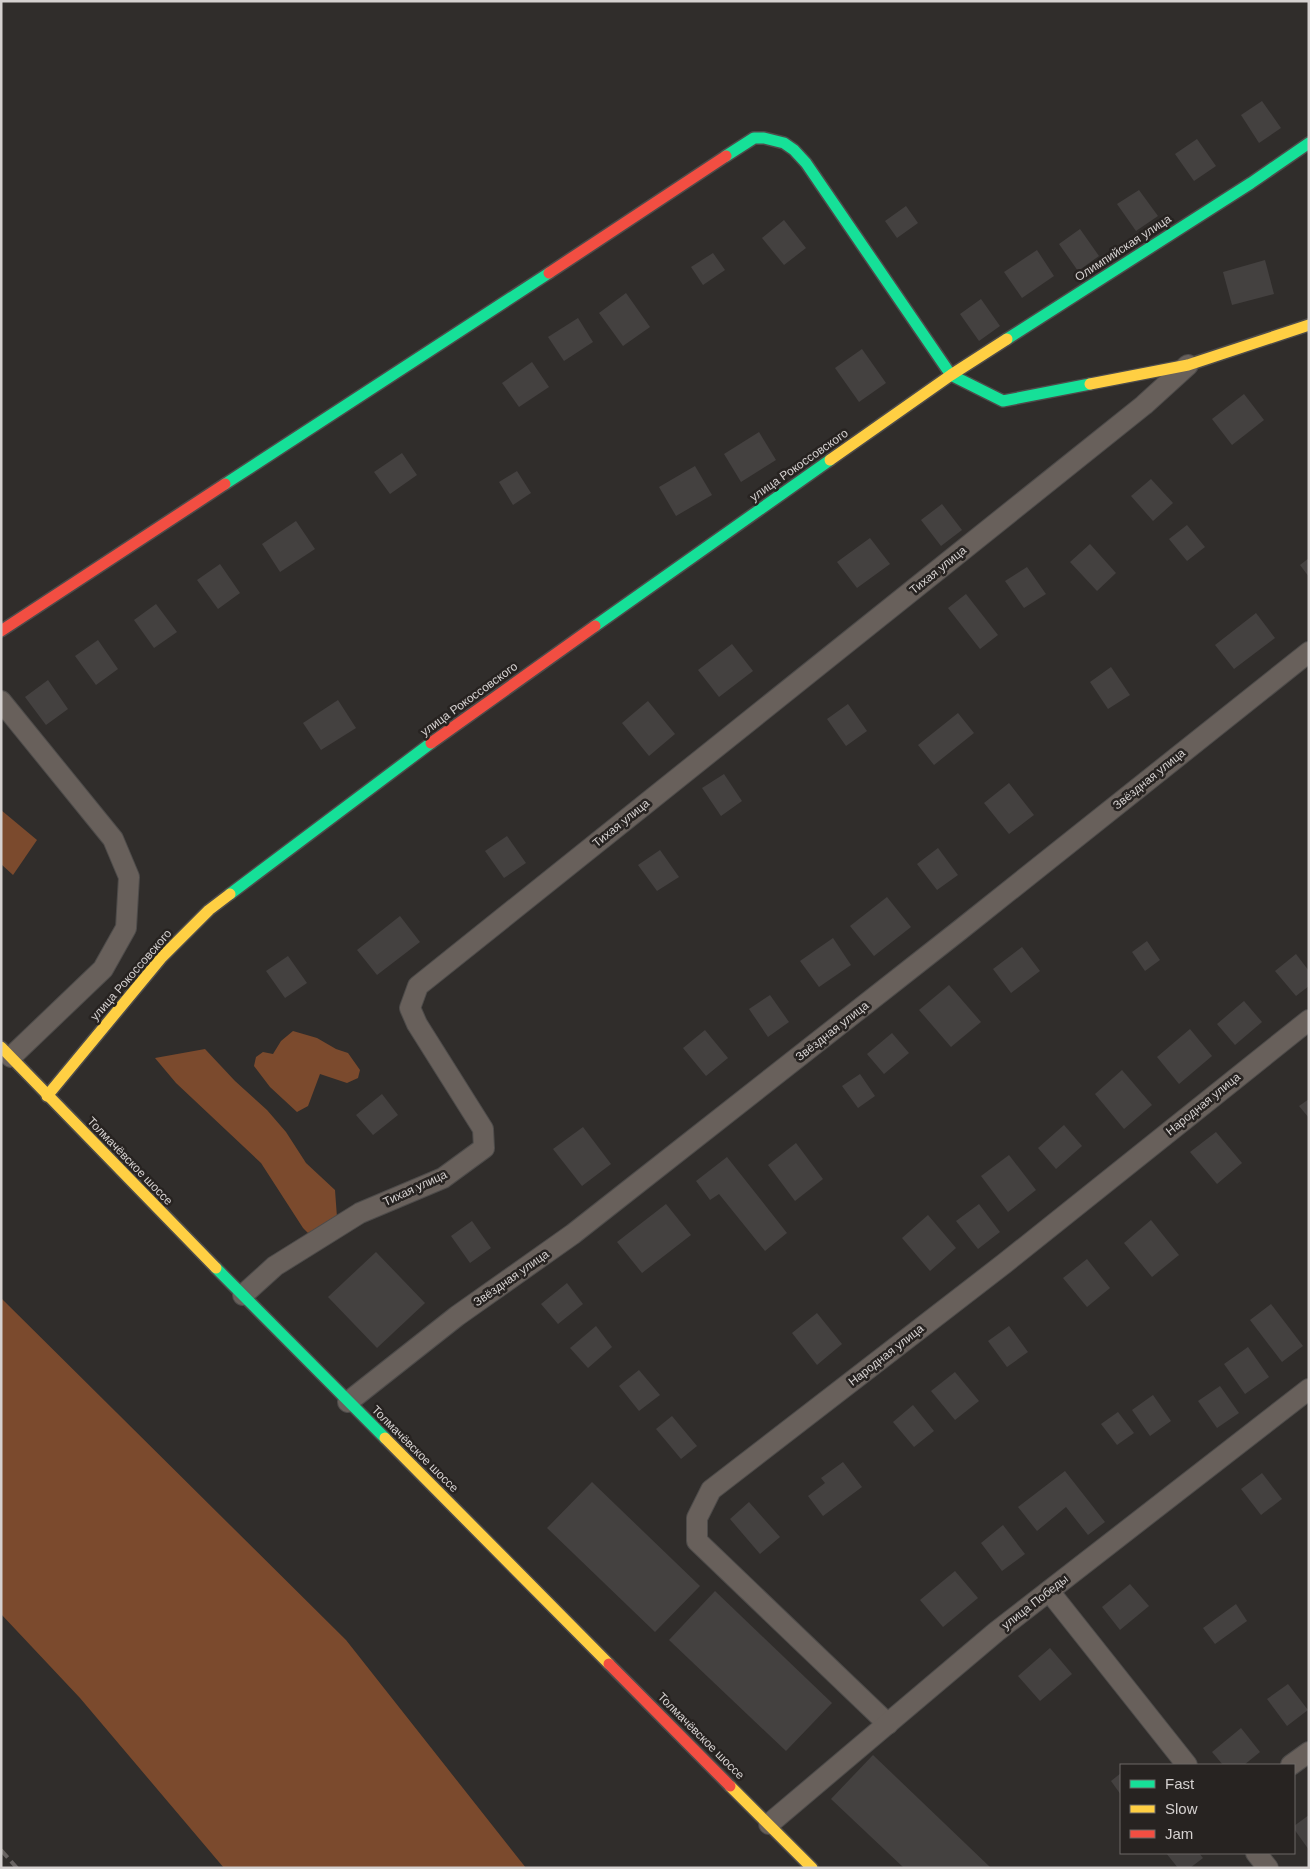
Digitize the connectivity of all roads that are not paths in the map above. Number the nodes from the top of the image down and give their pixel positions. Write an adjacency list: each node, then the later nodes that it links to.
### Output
1 (1309, 143): 4 (street, Олимпийская улица)
2 (1309, 324): 3 (street)
3 (1188, 365): 4 (street); 11 (street, Тихая улица)
4 (951, 375): 5 (street); 10 (street, улица Рокоссовского)
5 (1, 631)
6 (1309, 652): 13 (street, Звёздная улица)
7 (1, 701): 9 (street)
8 (1309, 1020): 15 (street, Народная улица)
9 (6, 1052): 10 (street, Толмачёвское шоссе)
10 (47, 1096): 11 (street, Толмачёвское шоссе)
11 (243, 1295): 13 (street, Толмачёвское шоссе)
12 (1309, 1389): 14 (street, улица Победы)
13 (348, 1402): 19 (street, Толмачёвское шоссе)
14 (1049, 1591): 15 (street, улица Победы); 17 (street)
15 (888, 1724): 19 (street, улица Победы)
16 (1309, 1752): 18 (street)
17 (1186, 1764)
18 (1292, 1764)
19 (769, 1824): 21 (street, Толмачёвское шоссе)
20 (1257, 1854): 22 (street)
21 (812, 1868)
22 (1268, 1868)

